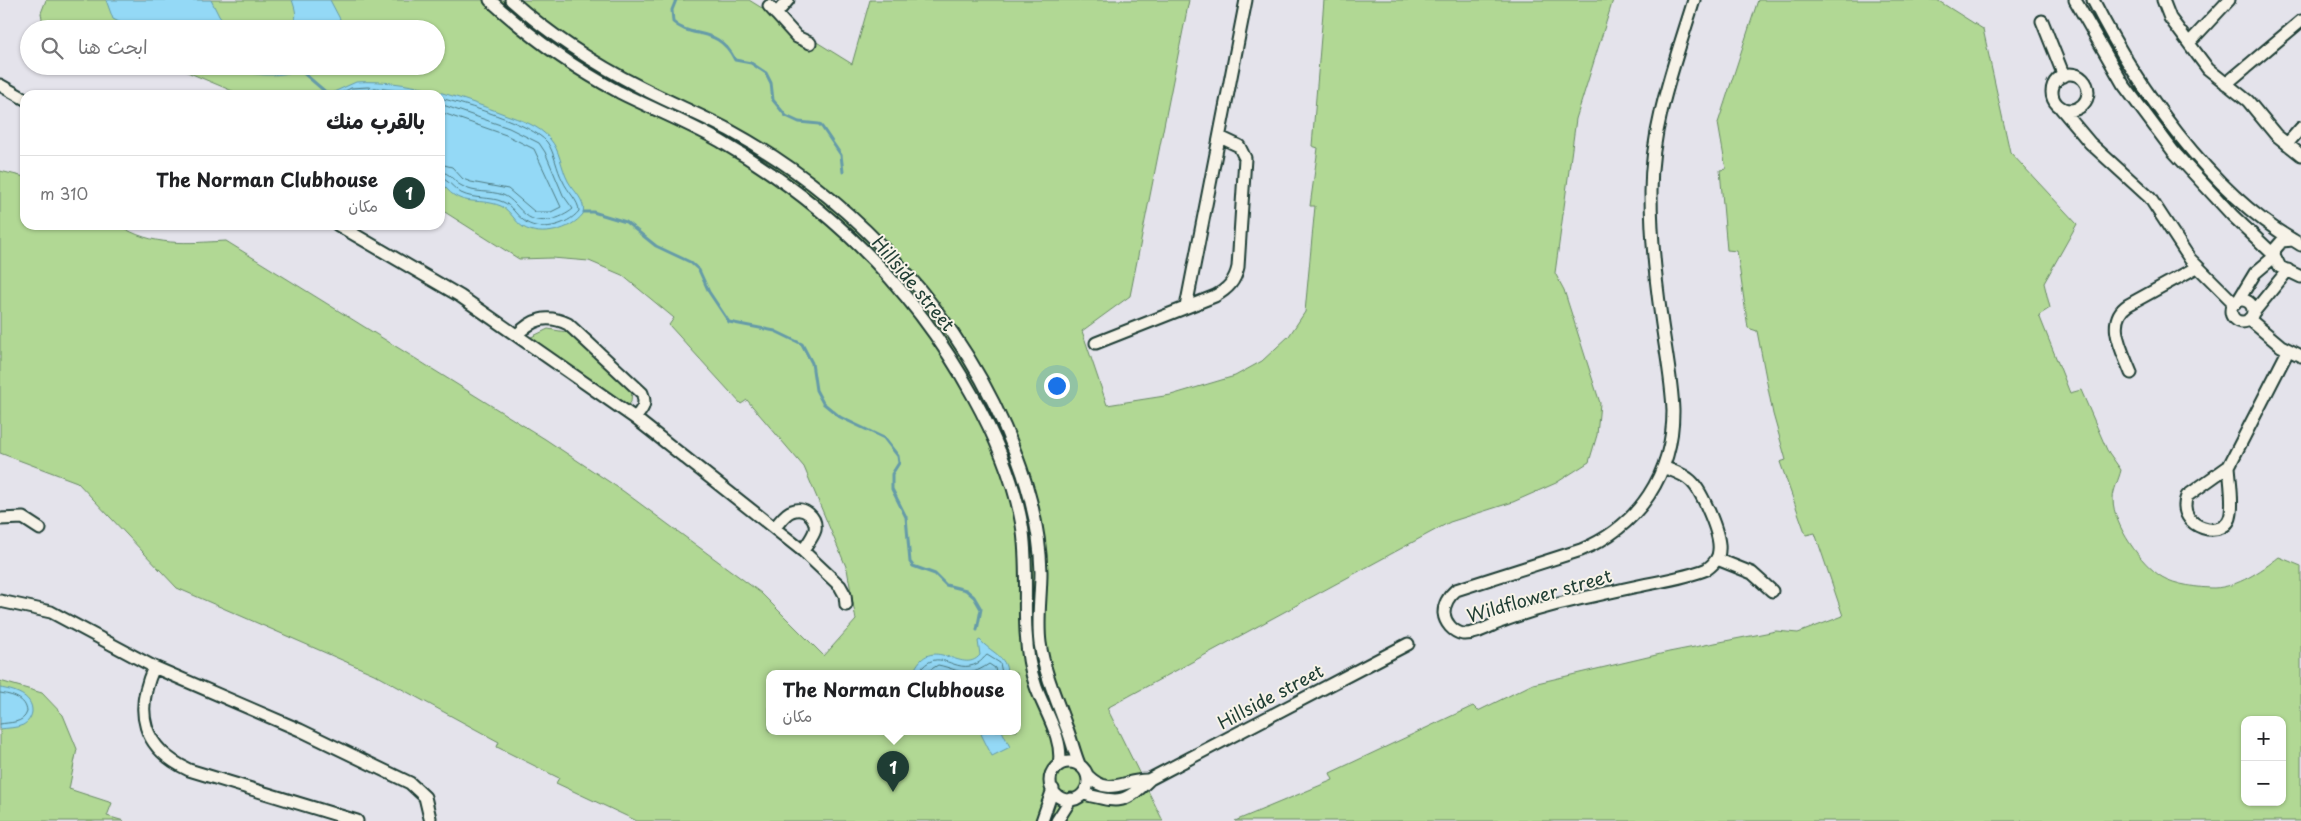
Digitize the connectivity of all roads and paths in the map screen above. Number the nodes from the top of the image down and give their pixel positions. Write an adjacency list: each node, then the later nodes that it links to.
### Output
1 (490, 0): 42 (street, Hillside street)
2 (511, 0): 40 (street, Hillside street)
3 (788, 0): 12 (street)
4 (1246, 0): 22 (street)
5 (1694, 0): 46 (street, Wildflower street)
6 (2075, 0): 27 (street)
7 (2093, 0): 26 (street)
8 (2163, 0): 13 (street)
9 (2229, 0): 13 (street)
10 (2042, 21): 14 (street)
11 (2301, 21): 15 (street)
12 (810, 43)
13 (2189, 43): 15 (street)
14 (2064, 76): 18 (street); 19 (street)
15 (2226, 84): 23 (street)
16 (0, 85): 17 (street)
17 (20, 96)
18 (2059, 106): 19 (street); 21 (street)
19 (2078, 108): 21 (street)
20 (2301, 128): 23 (street)
21 (2080, 132): 29 (street)
22 (1220, 137): 35 (street); 35 (street)
23 (2287, 144): 24 (street)
24 (2301, 155)
25 (347, 230): 37 (street)
26 (2297, 242): 27 (street)
27 (2274, 256): 30 (street); 32 (street)
28 (2301, 264): 30 (street)
29 (2197, 267): 34 (street); 43 (street)
30 (2288, 270): 31 (street); 33 (street)
31 (2301, 277)
32 (2248, 286): 33 (street); 34 (street)
33 (2266, 298): 36 (street)
34 (2236, 303): 36 (street); 36 (street)
35 (1186, 307): 38 (street)
36 (2251, 316): 39 (street)
37 (517, 335): 44 (street); 44 (street)
38 (1096, 343)
39 (2288, 351): 41 (street); 45 (street)
40 (964, 353): 42 (street); 57 (street, Hillside street)
41 (2301, 356)
42 (953, 360): 58 (street, Hillside street)
43 (2131, 373)
44 (635, 418): 48 (street)
45 (2229, 466): 45 (street)
46 (1664, 467): 51 (street); 51 (street, Wildflower street)
47 (0, 519): 49 (street)
48 (775, 527): 50 (street); 50 (street)
49 (40, 529)
50 (803, 551): 54 (street)
51 (1716, 559): 52 (street)
52 (1772, 591)
53 (0, 601): 56 (street)
54 (846, 605)
55 (1408, 644): 60 (street, Hillside street)
56 (154, 667): 67 (street); 68 (street)
57 (1079, 764): 58 (street); 59 (street, Hillside street)
58 (1059, 765): 62 (street, Hillside street)
59 (1088, 776): 61 (street, Hillside street); 63 (street)
60 (1149, 780): 61 (street, Hillside street); 64 (street, Hillside street)
61 (1117, 786): 64 (street); 66 (street)
62 (1053, 790): 65 (street); 69 (street, Hillside street)
63 (1083, 794): 65 (street); 66 (street, Hillside street)
64 (1128, 797): 66 (street, Hillside street)
65 (1070, 799): 70 (street)
66 (1111, 801)
67 (430, 820)
68 (357, 821)
69 (1042, 821)
70 (1057, 821)

